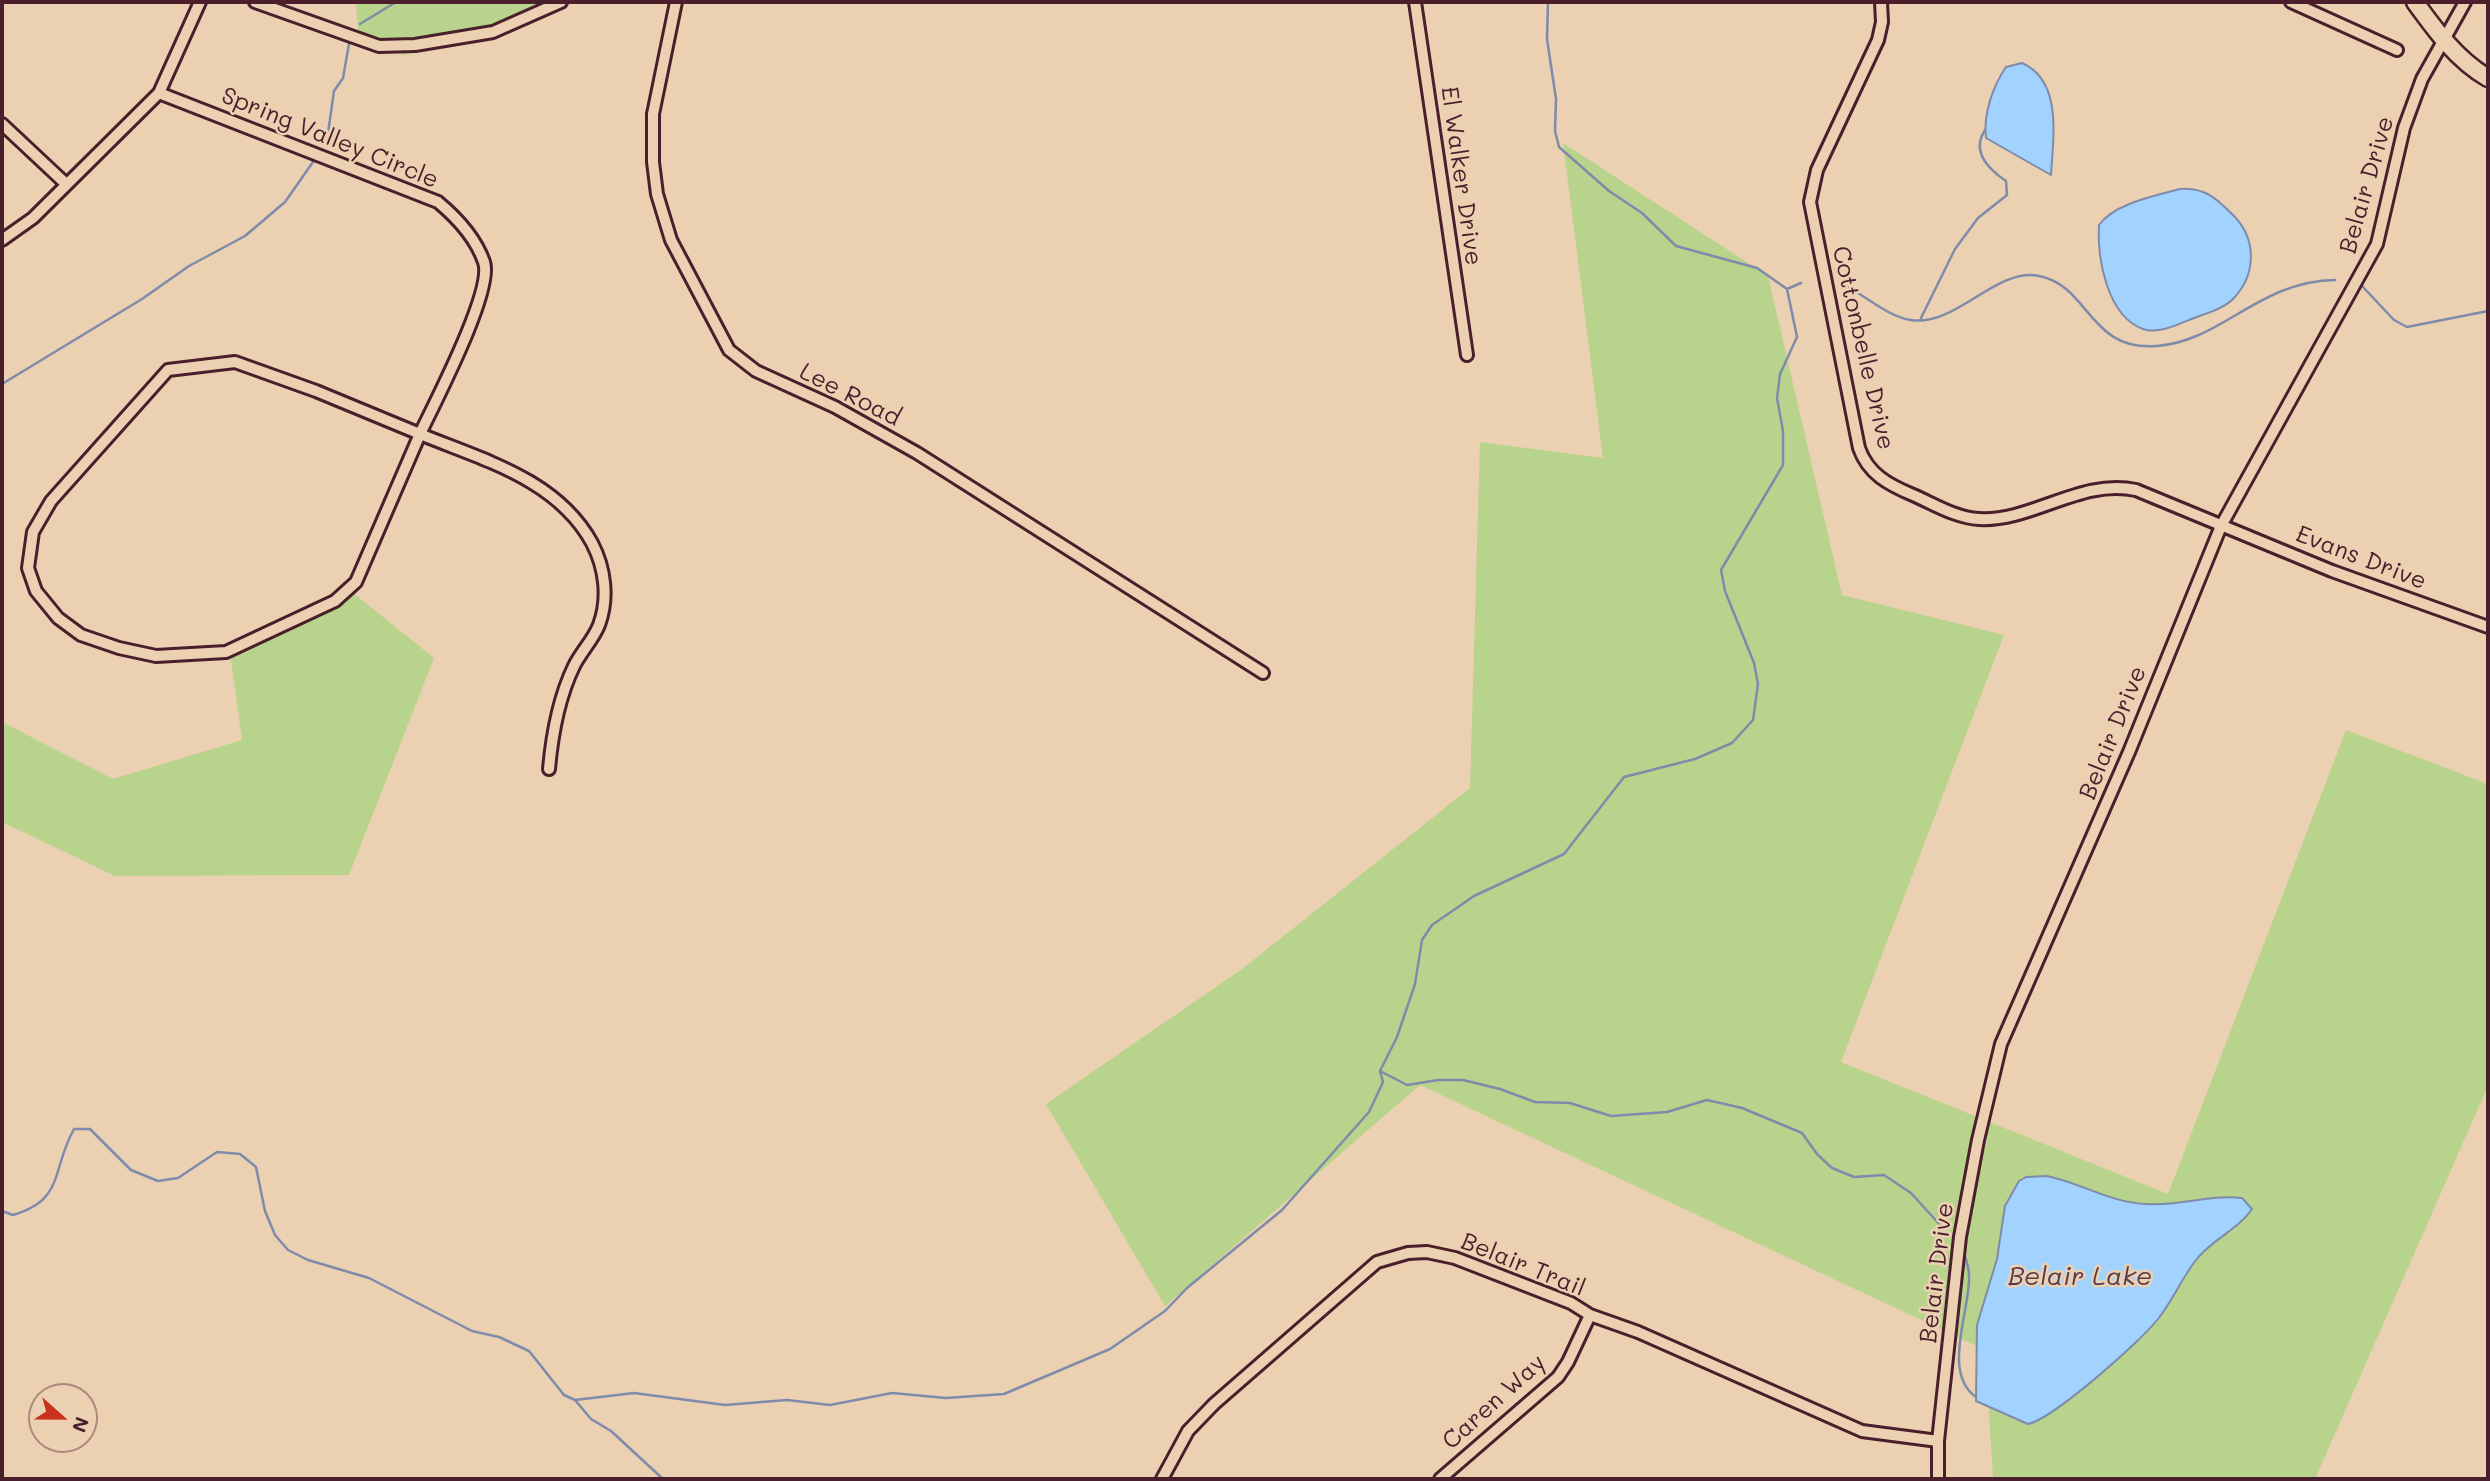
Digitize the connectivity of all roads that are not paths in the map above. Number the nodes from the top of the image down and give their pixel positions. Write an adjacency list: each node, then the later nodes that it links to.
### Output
1 (200, 2): 13 (street)
2 (255, 2): 3 (street)
3 (561, 2)
4 (676, 2): 21 (street, Lee Road)
5 (1415, 2): 17 (street, El Walker Drive)
6 (1881, 2): 19 (street, Cottonbelle Drive)
7 (2291, 2): 11 (street)
8 (2415, 2): 10 (street)
9 (2465, 2): 10 (street, Belair Drive)
10 (2442, 39): 12 (street); 19 (street, Belair Drive)
11 (2397, 50)
12 (2488, 78)
13 (159, 93): 15 (street); 18 (street, Spring Valley Circle)
14 (2, 124): 15 (street)
15 (65, 183): 16 (street)
16 (2, 240)
17 (1467, 355)
18 (420, 434): 18 (street, Spring Valley Circle); 22 (street)
19 (2221, 526): 20 (street, Evans Drive); 24 (street, Belair Drive)
20 (2488, 627)
21 (1263, 673)
22 (549, 769)
23 (1590, 1315): 24 (street, Belair Trail); 25 (street, Belair Trail); 26 (street, Caren Way)
24 (1938, 1441): 27 (street, Belair Drive)
25 (1161, 1479)
26 (1440, 1479)
27 (1938, 1479)

